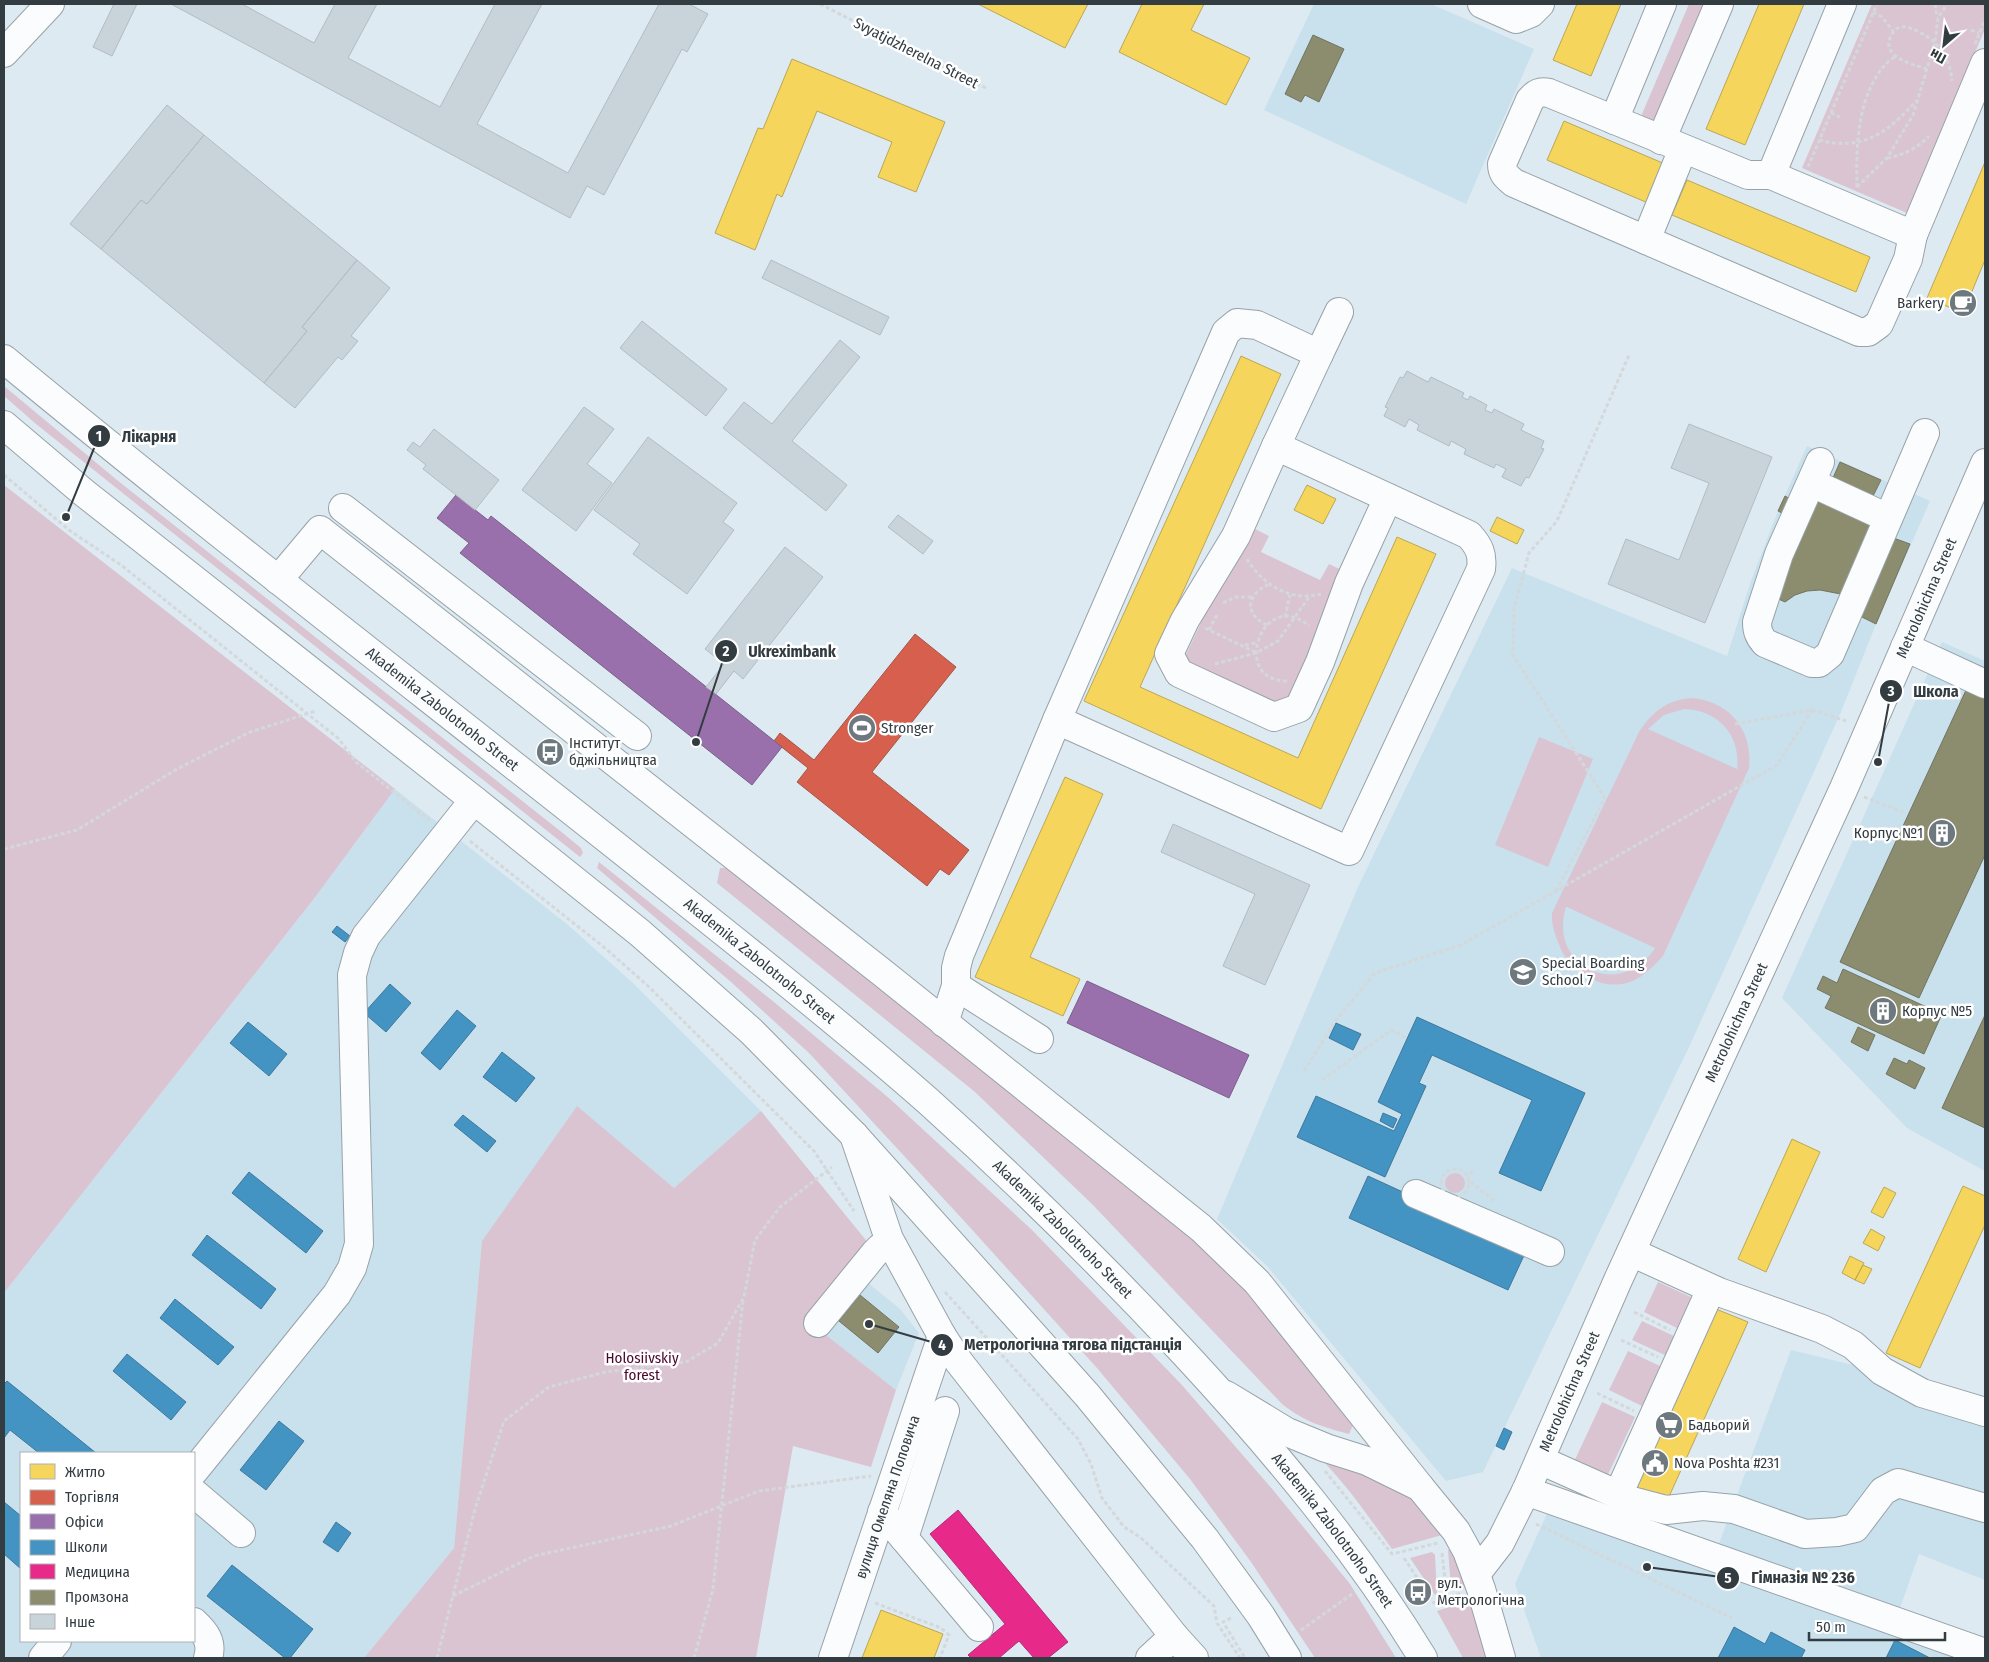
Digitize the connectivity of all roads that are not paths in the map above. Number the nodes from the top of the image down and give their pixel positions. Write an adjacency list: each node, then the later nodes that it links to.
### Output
1 (50, 4): 7 (main road)
2 (1482, 4): 3 (main road)
3 (1540, 4)
4 (1662, 4): 9 (main road)
5 (1720, 4): 10 (main road)
6 (1842, 4): 11 (main road)
7 (4, 53)
8 (1985, 64): 12 (main road)
9 (1614, 120): 10 (main road); 13 (main road)
10 (1672, 145): 11 (main road); 13 (main road)
11 (1771, 175): 12 (main road)
12 (1913, 236): 13 (main road)
13 (1646, 240)
14 (1339, 312): 15 (main road)
15 (1319, 354): 19 (main road); 27 (main road)
16 (4, 359): 24 (main road, Akademika Zabolotnoho Street)
17 (1924, 433): 23 (main road)
18 (10, 436): 29 (main road)
19 (1276, 446): 21 (main road); 21 (main road)
20 (1985, 463): 25 (main road, Metrolohichna Street)
21 (1388, 498): 27 (main road)
22 (343, 508): 28 (main road)
23 (1888, 518): 23 (main road)
24 (278, 580): 31 (main road); 41 (main road, Akademika Zabolotnoho Street)
25 (1905, 647): 26 (main road); 37 (main road, Metrolohichna Street)
26 (1985, 684)
27 (1057, 720): 30 (main road)
28 (637, 736)
29 (474, 800): 33 (main road); 47 (main road)
30 (956, 986): 31 (main road); 32 (main road)
31 (944, 1023): 44 (main road)
32 (1039, 1039)
33 (854, 1135): 35 (main road); 67 (main road)
34 (1416, 1194): 36 (main road)
35 (894, 1247): 39 (main road); 40 (main road)
36 (1550, 1252)
37 (1631, 1252): 38 (main road); 46 (main road, Metrolohichna Street)
38 (1711, 1289): 43 (main road); 51 (main road)
39 (818, 1323)
40 (942, 1336): 53 (main road, вулиця Омеляна Поповича); 59 (main road)
41 (1218, 1390): 45 (main road); 68 (main road, Akademika Zabolotnoho Street)
42 (945, 1411): 55 (main road)
43 (1985, 1412)
44 (1364, 1415): 45 (main road); 48 (main road)
45 (1330, 1460): 48 (main road)
46 (1540, 1460): 49 (main road, Metrolohichna Street); 51 (main road)
47 (195, 1470)
48 (1420, 1488): 56 (main road)
49 (1526, 1492): 56 (main road, Metrolohichna Street); 61 (main road)
50 (195, 1494): 54 (main road)
51 (1618, 1495): 52 (main road)
52 (1985, 1508)
53 (882, 1512): 55 (main road); 64 (main road, вулиця Омеляна Поповича)
54 (242, 1533)
55 (904, 1538): 58 (main road)
56 (1471, 1583): 69 (main road)
57 (195, 1623): 63 (main road)
58 (979, 1626)
59 (1174, 1636): 65 (main road); 66 (main road)
60 (56, 1642): 62 (main road)
61 (1985, 1653)
62 (43, 1658)
63 (208, 1658)
64 (833, 1658)
65 (1150, 1658)
66 (1194, 1658)
67 (1287, 1658)
68 (1423, 1658)
69 (1501, 1658)

